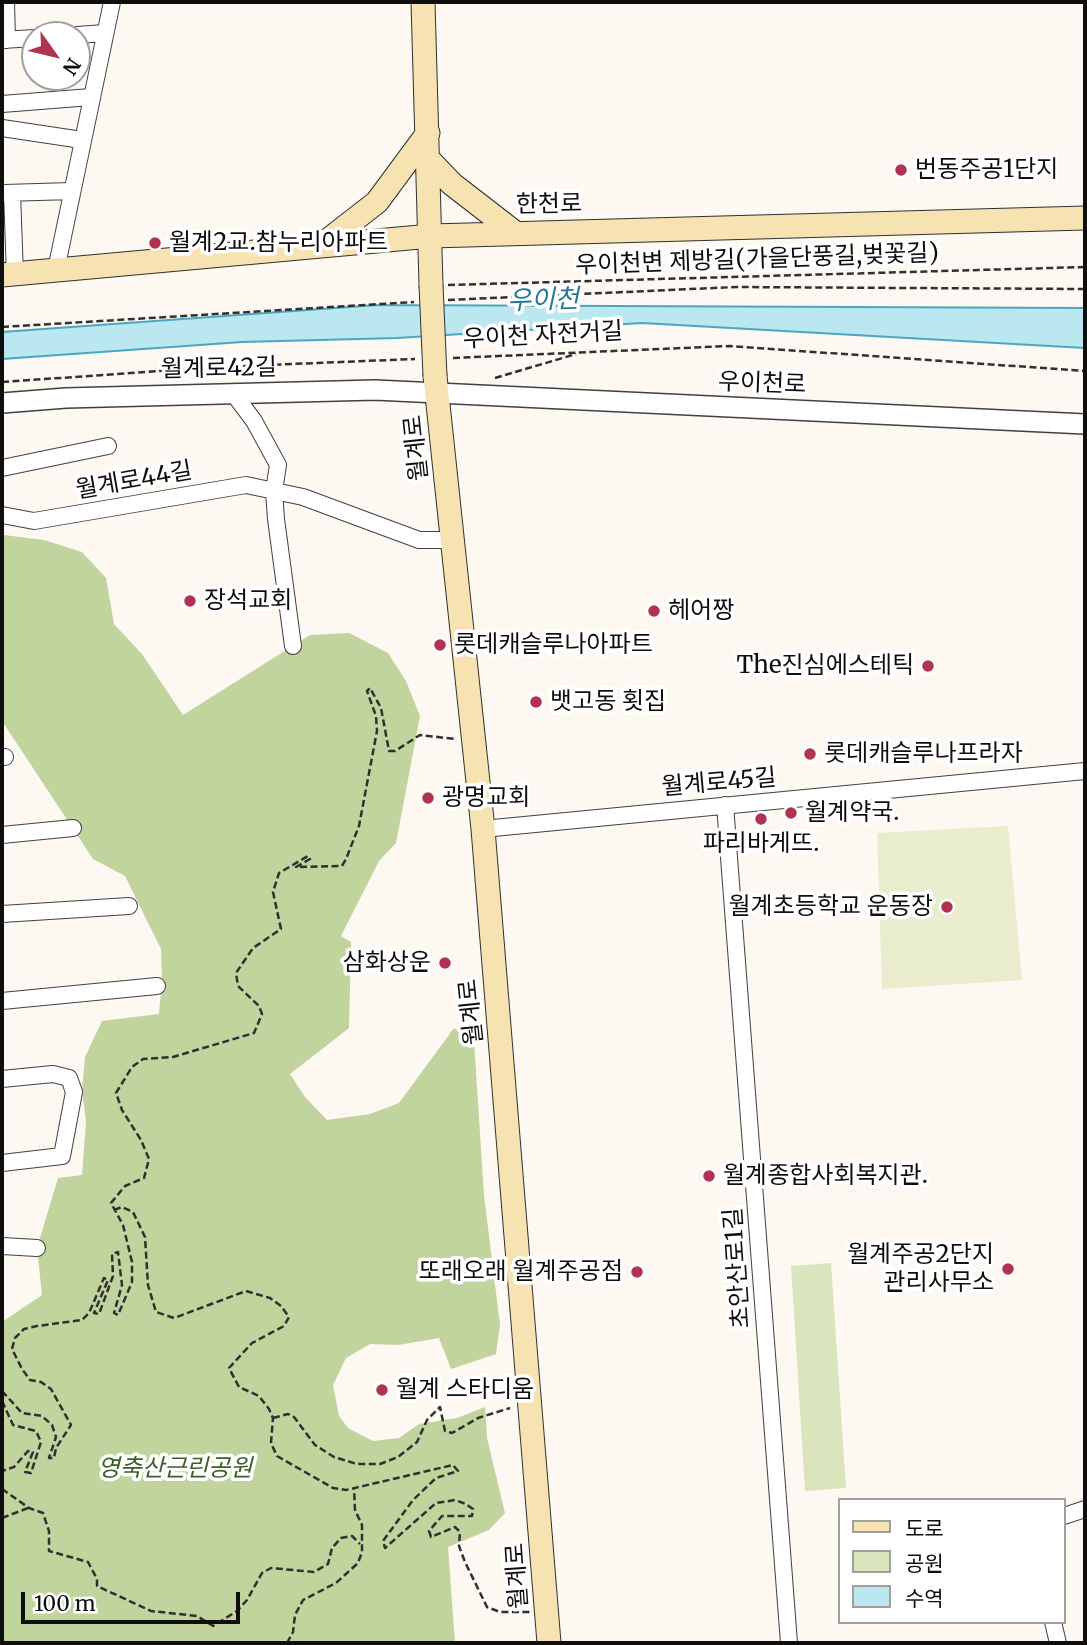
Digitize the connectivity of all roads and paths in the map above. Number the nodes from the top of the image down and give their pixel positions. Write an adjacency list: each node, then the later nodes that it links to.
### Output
1 (6, 2): 6 (street)
2 (112, 2): 4 (street)
3 (422, 2): 10 (main road)
4 (105, 33): 5 (street); 7 (street)
5 (91, 34)
6 (4, 40)
7 (91, 97): 8 (street); 11 (street)
8 (2, 104)
9 (2, 128): 11 (street)
10 (428, 133): 12 (main road); 18 (main road)
11 (82, 140): 13 (street)
12 (429, 160): 16 (main road); 17 (main road)
13 (72, 191): 14 (street); 20 (street)
14 (7, 193): 21 (street, 한천로)
15 (1085, 218): 16 (main road, 한천로)
16 (514, 232): 17 (main road, 한천로)
17 (431, 236): 18 (main road, 한천로); 23 (main road)
18 (321, 246): 20 (main road, 한천로)
19 (1085, 267): 23 (path, 우이천변 제방길(가을단풍길,벚꽃길))
20 (56, 270): 21 (main road, 한천로)
21 (9, 275)
22 (1085, 289): 23 (path, 우이천 자전거길)
23 (432, 296): 24 (path, 우이천 자전거길); 28 (main road, 월계로, bridge)
24 (2, 327)
25 (583, 352): 26 (path, 우이천 자전거길); 27 (path, 우이천 자전거길); 31 (path)
26 (451, 358)
27 (1085, 371)
28 (433, 376): 29 (path); 30 (street, 월계로42길); 31 (street, 우이천로); 38 (main road, 월계로)
29 (2, 382)
30 (233, 393): 32 (street, 월계로42길); 36 (street)
31 (488, 397): 33 (street, 우이천로)
32 (2, 403)
33 (1085, 424)
34 (108, 446): 35 (street, 월계로44길)
35 (2, 468)
36 (274, 491): 37 (street, 월계로44길); 38 (street, 월계로44길); 39 (street)
37 (2, 515)
38 (452, 540): 44 (main road, 월계로)
39 (293, 646)
40 (464, 739): 52 (path)
41 (1085, 771): 42 (street, 월계로45길)
42 (725, 805): 44 (street, 월계로45길); 71 (street, 초안산로1길)
43 (73, 828): 45 (street)
44 (483, 829): 70 (main road, 월계로)
45 (2, 835)
46 (129, 905): 47 (street)
47 (2, 914)
48 (157, 986): 49 (street)
49 (2, 1001)
50 (2, 1079): 51 (street)
51 (2, 1163)
52 (114, 1210): 55 (path); 58 (path)
53 (2, 1246): 54 (street)
54 (37, 1248)
55 (2, 1391)
56 (2, 1401): 59 (path)
57 (519, 1405): 58 (path)
58 (273, 1418): 60 (path)
59 (2, 1471)
60 (354, 1488): 66 (path); 67 (path)
61 (2, 1489): 62 (path)
62 (29, 1508): 65 (path); 66 (path)
63 (1085, 1509): 64 (street)
64 (1066, 1515)
65 (2, 1518)
66 (360, 1544): 69 (path)
67 (536, 1611)
68 (1054, 1624): 72 (street)
69 (286, 1643)
70 (550, 1643)
71 (789, 1643)
72 (1058, 1643)

